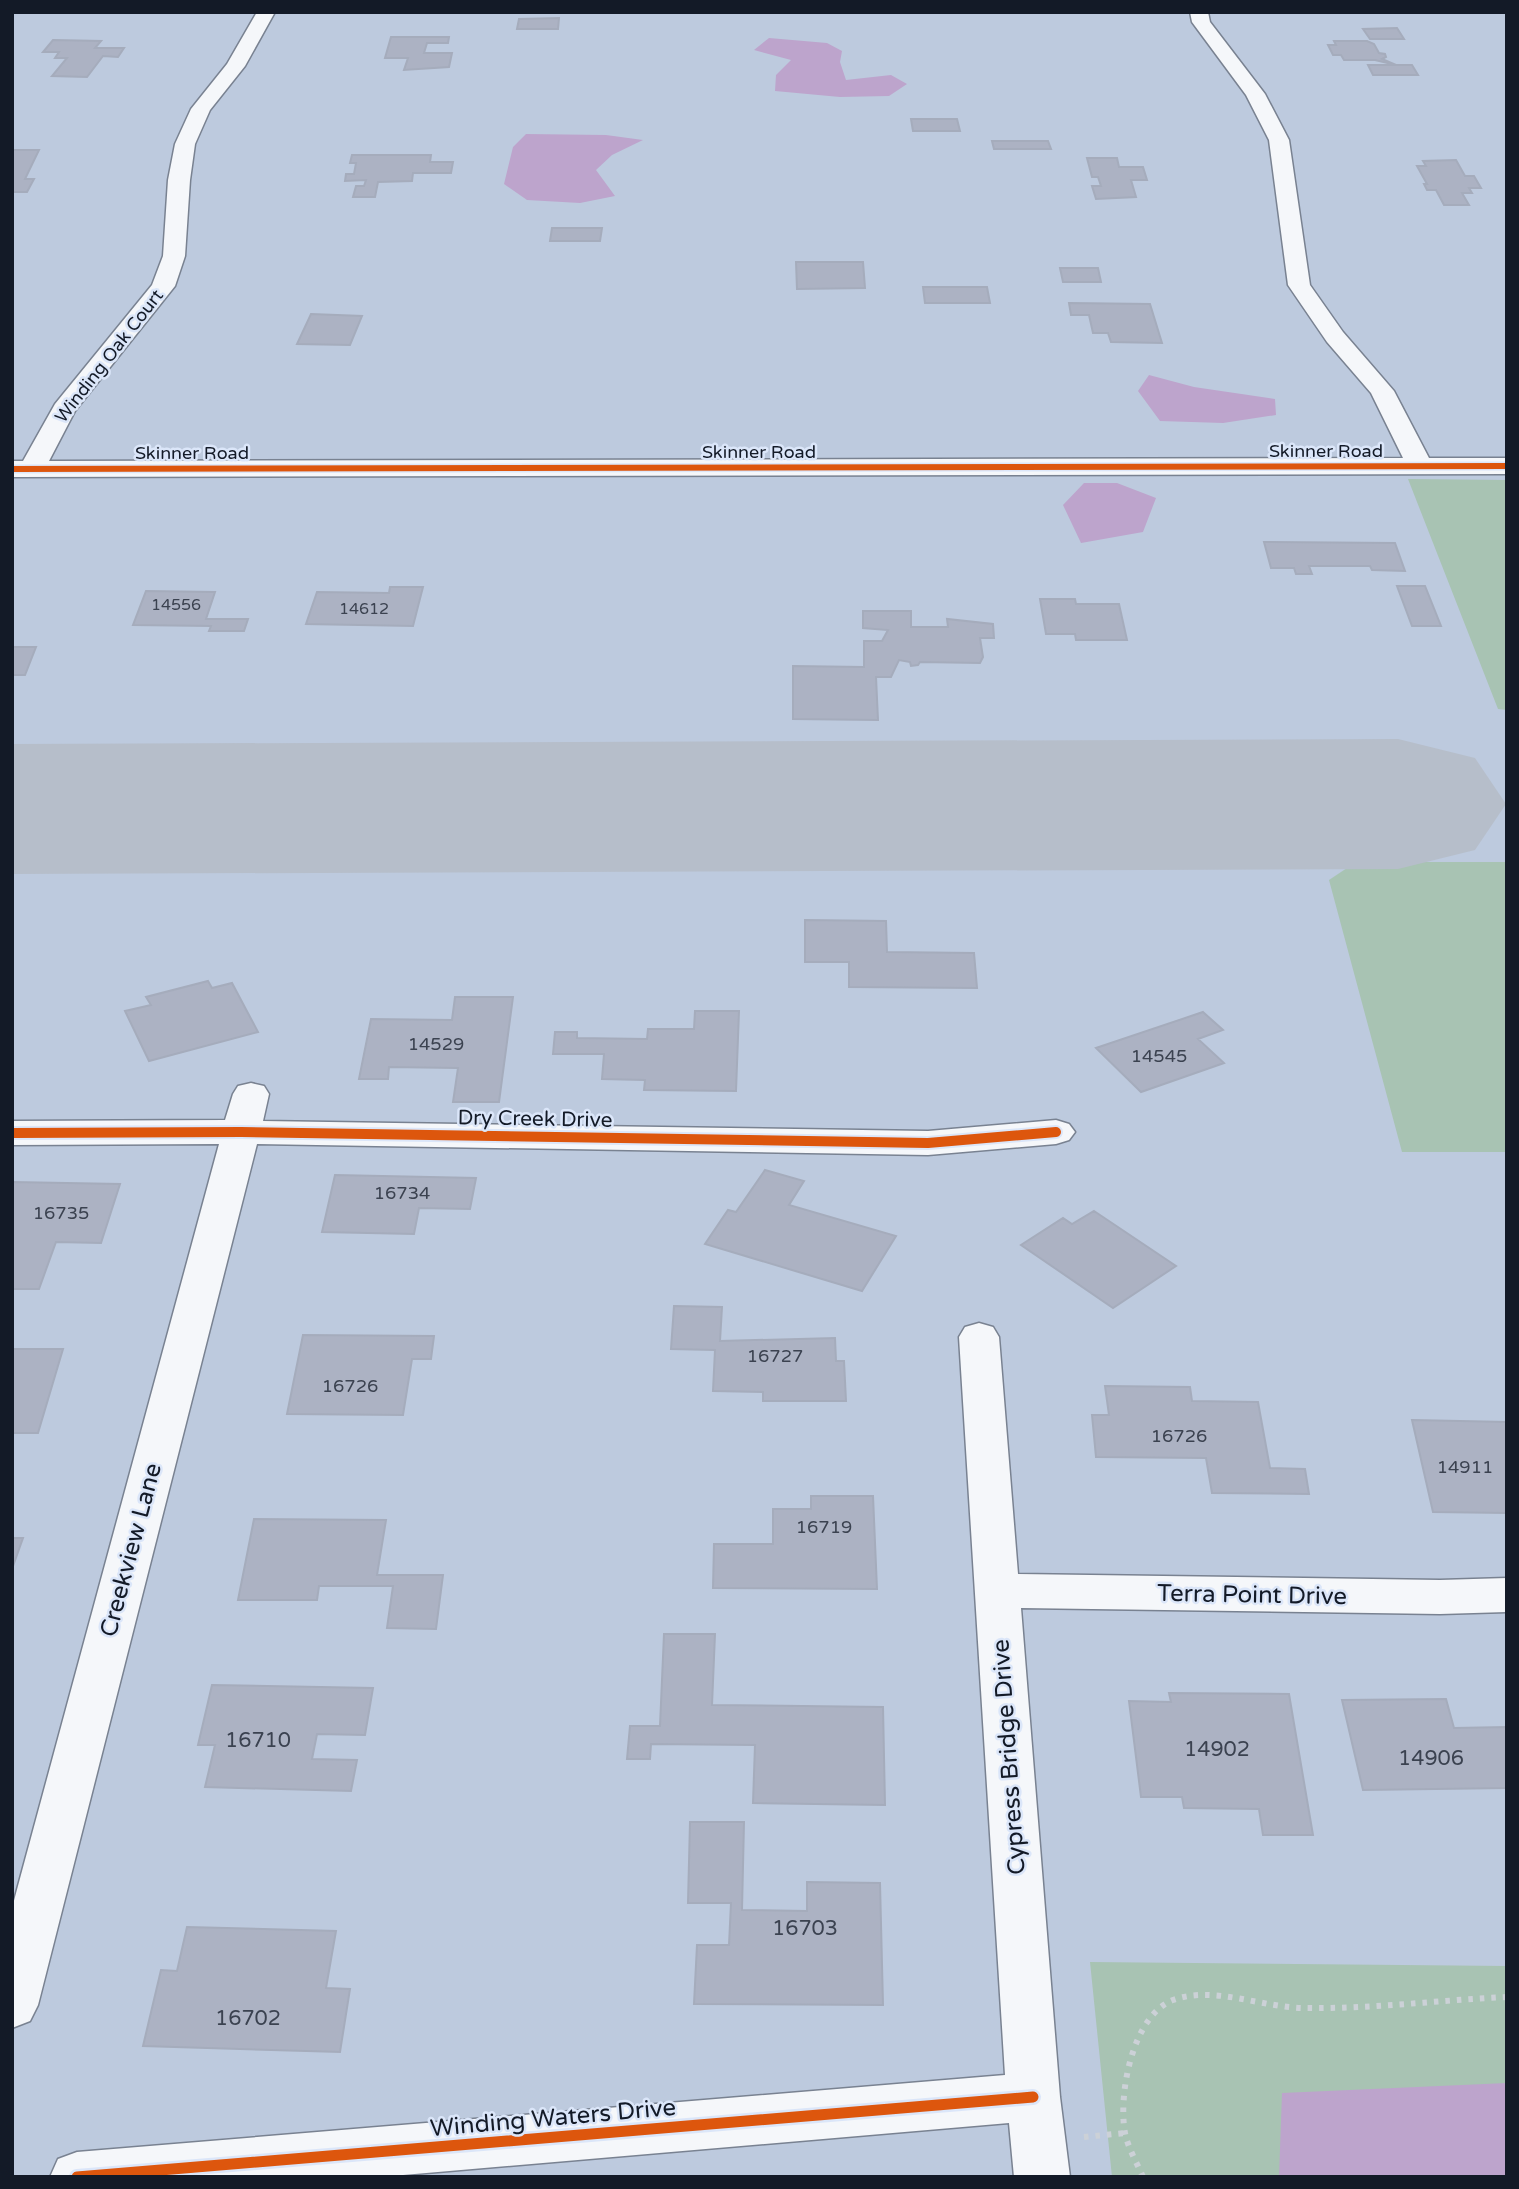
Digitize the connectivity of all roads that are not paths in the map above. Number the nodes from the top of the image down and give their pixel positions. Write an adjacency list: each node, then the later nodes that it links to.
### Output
1 (266, 12): 6 (street, Winding Oak Court)
2 (1199, 12): 5 (street)
3 (1507, 449): 5 (street, Skinner Road)
4 (12, 452): 6 (street, Skinner Road)
5 (1417, 458): 6 (street, Skinner Road); 7 (street, Skinner Road)
6 (28, 464)
7 (1507, 466)
8 (246, 1113): 9 (street, Dry Creek Drive); 10 (street, Dry Creek Drive); 14 (street, Creekview Lane)
9 (1056, 1132)
10 (12, 1133)
11 (979, 1337): 12 (street, Cypress Bridge Drive)
12 (998, 1591): 13 (street, Terra Point Drive); 15 (street, Cypress Bridge Drive)
13 (1507, 1595)
14 (12, 2005)
15 (1033, 2097): 16 (street, Winding Waters Drive); 17 (street, Cypress Bridge Drive)
16 (77, 2177)
17 (1042, 2177)

